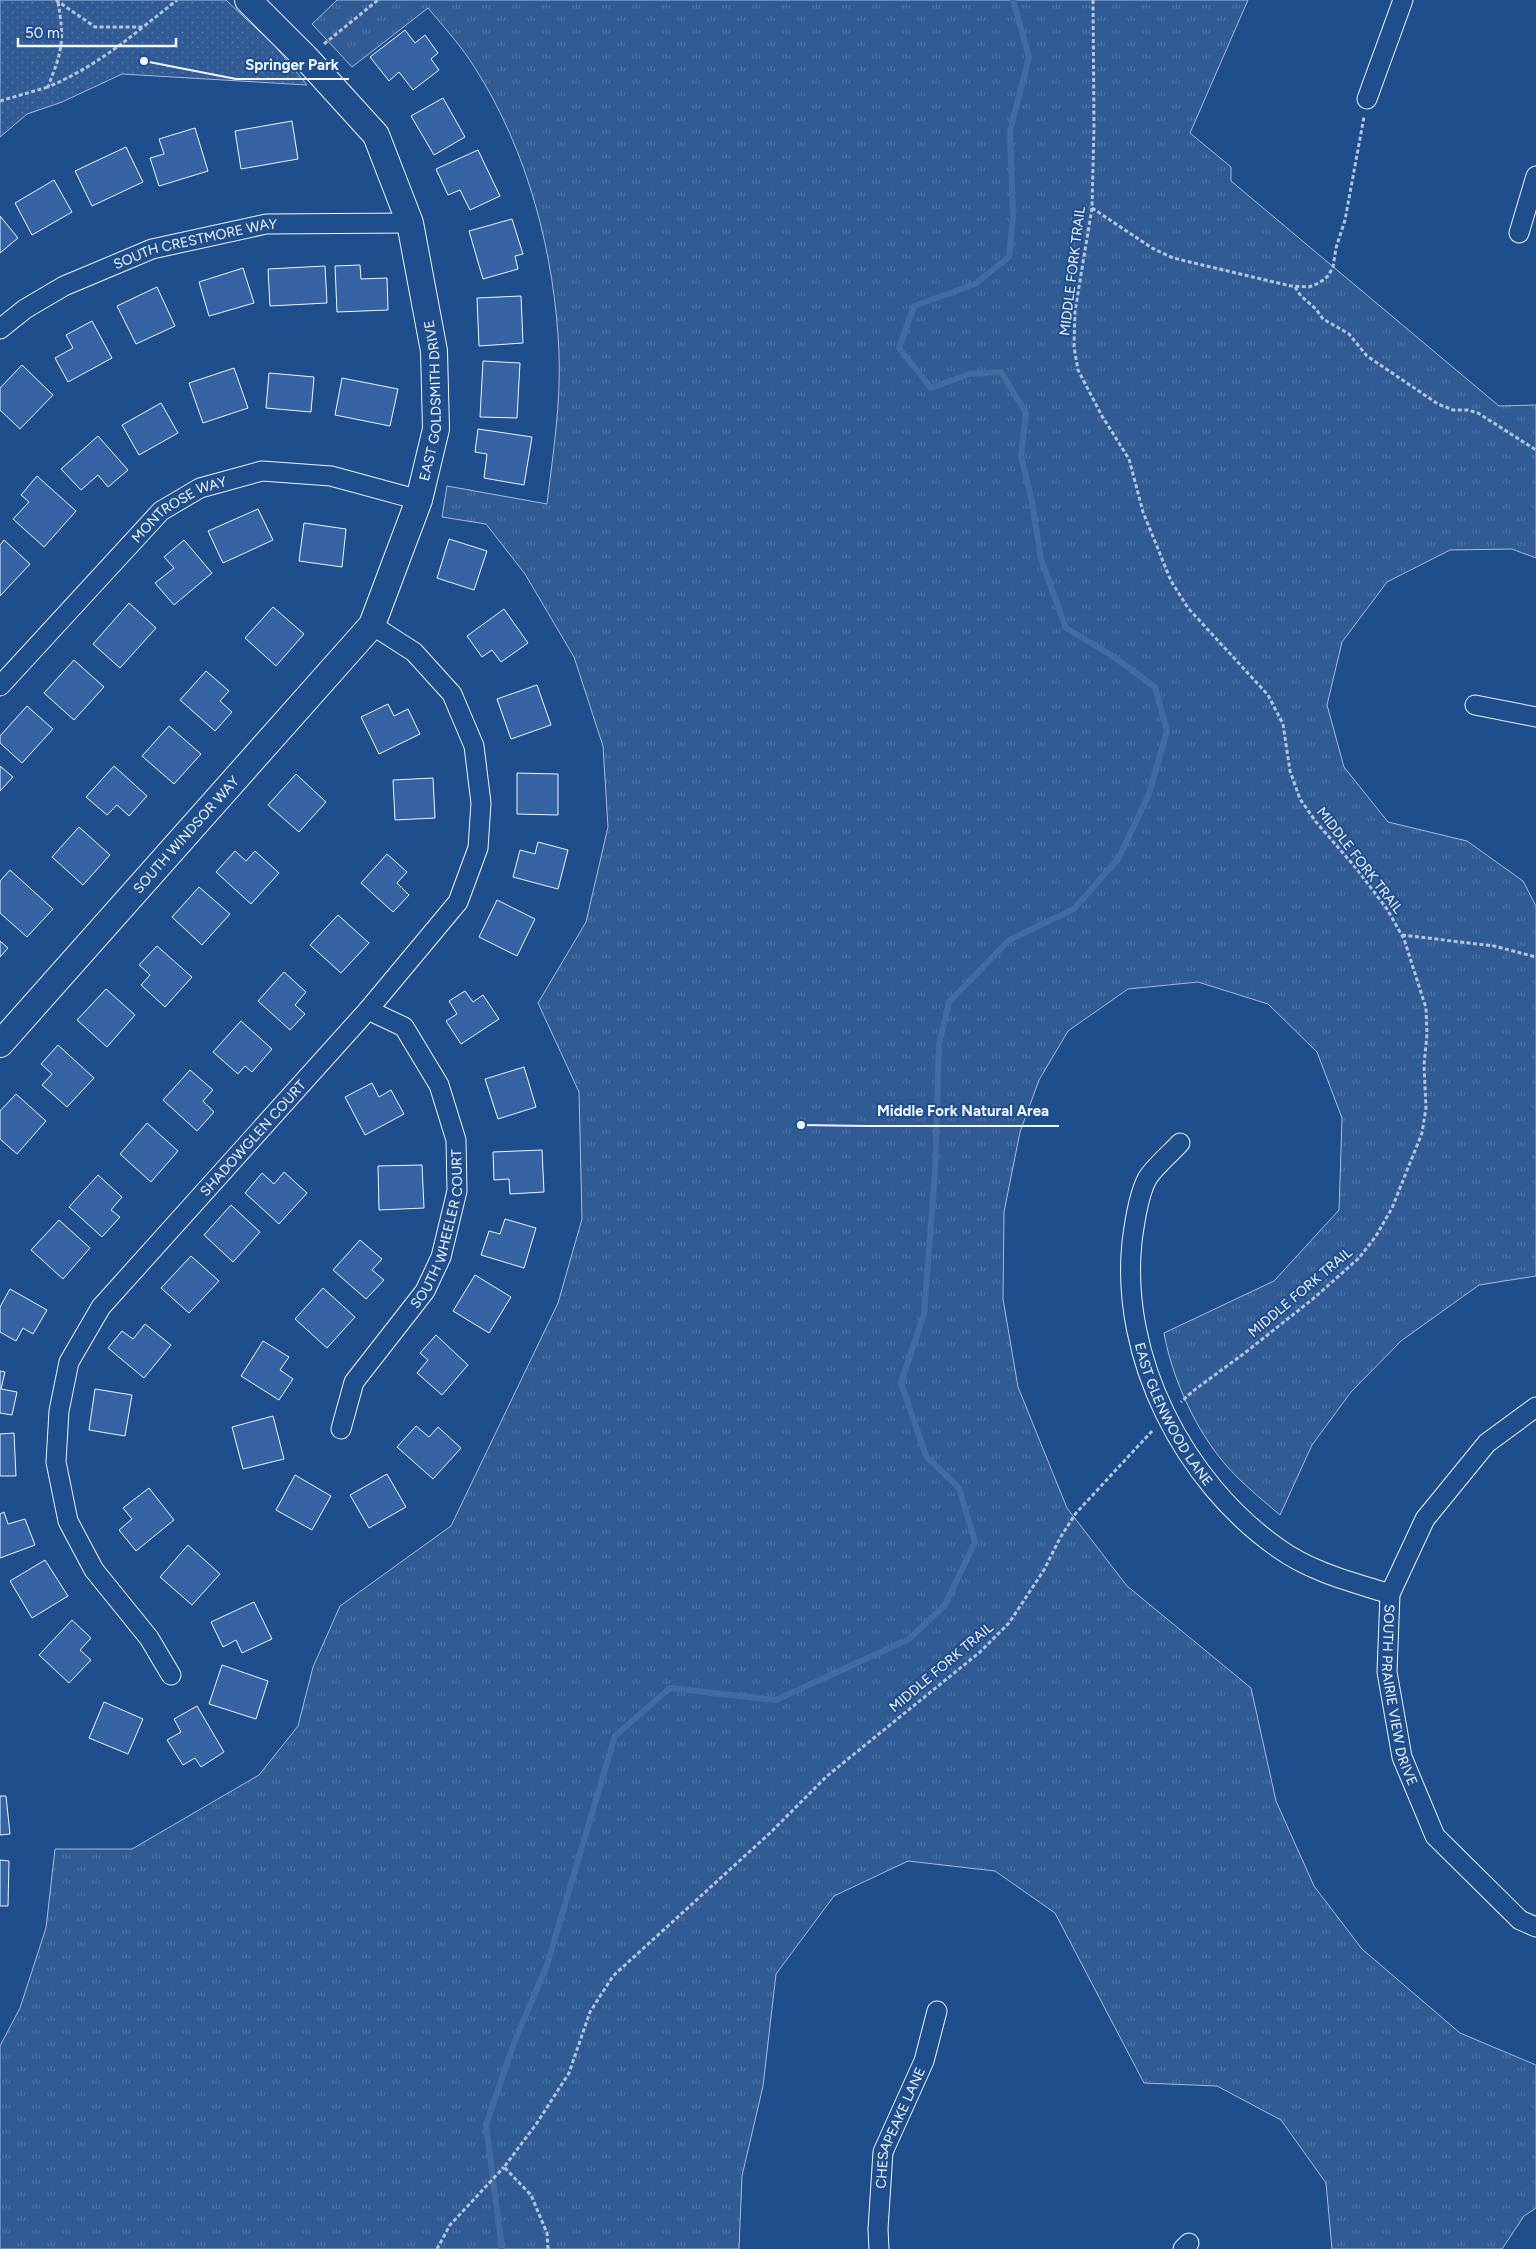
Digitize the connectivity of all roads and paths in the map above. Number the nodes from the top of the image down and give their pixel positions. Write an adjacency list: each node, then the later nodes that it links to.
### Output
1 (178, 0): 7 (path)
2 (248, 0): 8 (street, EAST GOLDSMITH DRIVE)
3 (378, 0): 8 (path)
4 (1093, 0): 13 (path, MIDDLE FORK TRAIL)
5 (1403, 0): 10 (street)
6 (57, 1): 7 (path); 9 (path)
7 (143, 27): 9 (path)
8 (306, 58): 14 (street, EAST GOLDSMITH DRIVE)
9 (48, 87): 11 (path)
10 (1367, 99): 16 (path)
11 (0, 101)
12 (1536, 176): 15 (street)
13 (1092, 208): 16 (path); 24 (path, MIDDLE FORK TRAIL)
14 (410, 223): 17 (street, SOUTH CRESTMORE WAY); 19 (street, EAST GOLDSMITH DRIVE)
15 (1519, 233)
16 (1295, 286): 18 (path)
17 (0, 329)
18 (1536, 450)
19 (419, 500): 20 (street, EAST GOLDSMITH DRIVE); 21 (street, MONTROSE WAY)
20 (372, 625): 26 (street, SHADOWGLEN COURT); 27 (street, SOUTH WINDSOR WAY)
21 (0, 686)
22 (1475, 705): 23 (street)
23 (1536, 717)
24 (1402, 935): 25 (path); 30 (path, MIDDLE FORK TRAIL)
25 (1536, 957)
26 (368, 1010): 31 (street, SOUTH WHEELER COURT); 33 (street, SHADOWGLEN COURT)
27 (0, 1044)
28 (1180, 1143): 30 (street, EAST GLENWOOD LANE)
29 (1536, 1407): 32 (street, SOUTH PRAIRIE VIEW DRIVE)
30 (1166, 1417): 32 (street, EAST GLENWOOD LANE); 36 (path, MIDDLE FORK TRAIL)
31 (341, 1429)
32 (1390, 1594): 34 (street, SOUTH PRAIRIE VIEW DRIVE)
33 (171, 1675)
34 (1536, 1927)
35 (937, 2011): 39 (street, CHESAPEAKE LANE)
36 (504, 2167): 37 (path, MIDDLE FORK TRAIL); 38 (path)
37 (437, 2249)
38 (548, 2249)
39 (880, 2249)

